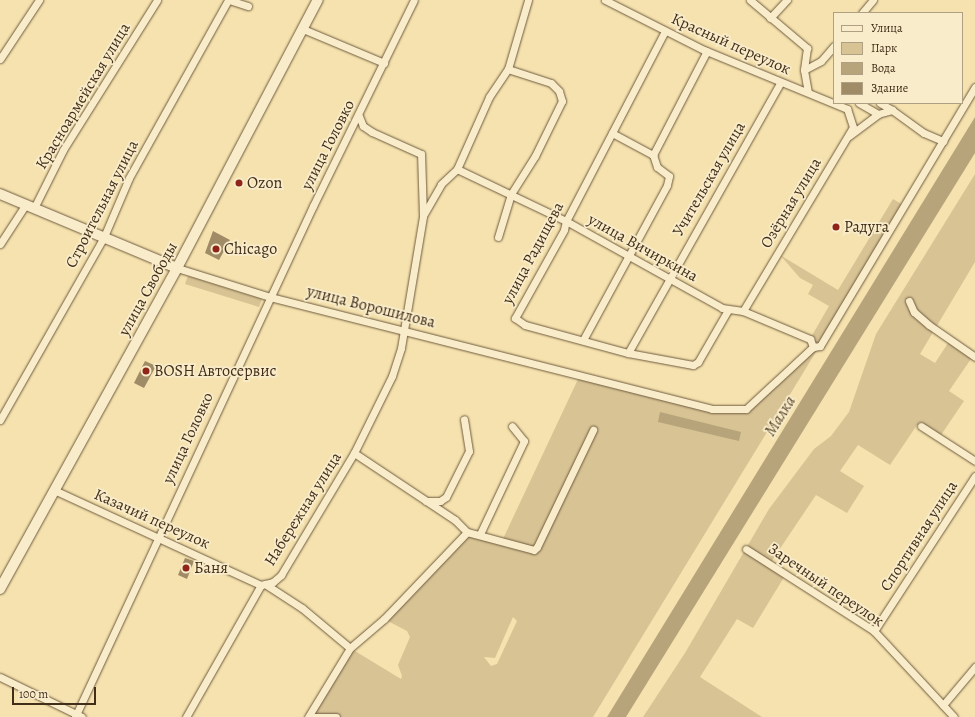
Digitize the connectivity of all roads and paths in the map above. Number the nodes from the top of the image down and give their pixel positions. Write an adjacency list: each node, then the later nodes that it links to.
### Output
1 (40, 0): 18 (street)
2 (157, 0): 41 (street, Красноармейская улица)
3 (228, 0): 11 (street); 45 (street, Строительная улица)
4 (318, 0): 14 (main road, улица Свободы)
5 (414, 0): 19 (street, улица Головко)
6 (528, 0): 20 (street, Набережная улица)
7 (605, 0): 15 (street, Красный переулок)
8 (750, 0): 13 (street)
9 (787, 0): 13 (street)
10 (873, 0): 12 (street)
11 (248, 6)
12 (863, 12)
13 (770, 18): 21 (street)
14 (302, 29): 19 (street); 48 (main road, улица Свободы)
15 (665, 31): 17 (street, Красный переулок); 34 (street, улица Радищева)
16 (833, 47): 21 (street)
17 (707, 51): 22 (street, Красный переулок); 37 (street)
18 (0, 59)
19 (384, 63): 33 (street, улица Головко)
20 (508, 69): 38 (street, Набережная улица); 40 (street)
21 (804, 70): 24 (street)
22 (780, 82): 24 (street, Красный переулок); 49 (street, Учительская улица)
23 (975, 87): 36 (street)
24 (808, 92): 25 (street, Красный переулок)
25 (833, 103)
26 (836, 104): 30 (street, Красный переулок)
27 (855, 104): 30 (street)
28 (859, 104): 32 (street)
29 (882, 104): 31 (street)
30 (847, 109): 35 (street, Озёрная улица)
31 (892, 110): 32 (street); 36 (street)
32 (878, 114): 35 (street)
33 (359, 116): 42 (street, Набережная улица); 50 (street, улица Головко)
34 (612, 133): 37 (street); 43 (street, улица Радищева)
35 (845, 139): 53 (street, Озёрная улица)
36 (943, 141): 56 (street)
37 (653, 155): 47 (street)
38 (457, 169): 40 (street, улица Вичиркина); 42 (street, Набережная улица)
39 (0, 194): 41 (main road, улица Ворошилова)
40 (511, 194): 43 (street, улица Вичиркина); 44 (street)
41 (30, 206): 45 (main road, улица Ворошилова); 46 (street, Красноармейская улица)
42 (423, 216): 54 (street, Набережная улица)
43 (566, 221): 47 (street, улица Вичиркина); 55 (street, улица Радищева)
44 (498, 237)
45 (103, 238): 48 (main road, улица Ворошилова); 60 (street, Строительная улица)
46 (0, 244)
47 (628, 255): 49 (street, улица Вичиркина); 55 (street)
48 (177, 268): 50 (street, улица Ворошилова); 67 (main road, улица Свободы)
49 (668, 278): 52 (street, улица Вичиркина); 57 (street, Учительская улица)
50 (270, 297): 54 (street, улица Ворошилова); 71 (street, улица Головко)
51 (909, 301): 58 (street)
52 (728, 310): 53 (street, улица Вичиркина); 57 (street, улица Радищева)
53 (743, 311): 56 (street, улица Вичиркина)
54 (404, 331): 56 (street, улица Ворошилова); 64 (street, Набережная улица)
55 (583, 340): 57 (street, улица Радищева)
56 (813, 347)
57 (628, 353)
58 (975, 357)
59 (464, 419): 68 (street)
60 (0, 420)
61 (512, 426): 70 (street)
62 (921, 426): 65 (street)
63 (593, 430): 70 (street)
64 (354, 453): 68 (street, Набережная улица); 73 (street, Набережная улица)
65 (975, 461)
66 (975, 476): 75 (street, Спортивная улица)
67 (54, 490): 71 (street, Казачий переулок); 74 (main road, улица Свободы)
68 (426, 501): 69 (street, Набережная улица)
69 (467, 532): 70 (street); 76 (street)
70 (480, 534)
71 (157, 538): 73 (street, Казачий переулок); 80 (street, улица Головко)
72 (746, 550): 75 (street, Заречный переулок)
73 (262, 584): 76 (street, Казачий переулок); 81 (street, Набережная улица)
74 (0, 589)
75 (874, 631): 79 (street, Заречный переулок)
76 (350, 648): 82 (street)
77 (975, 667): 79 (street)
78 (0, 677): 80 (street)
79 (943, 705): 85 (street, Заречный переулок)
80 (78, 716)
81 (186, 717)
82 (308, 717)
83 (314, 717): 84 (street)
84 (336, 717)
85 (954, 717)

